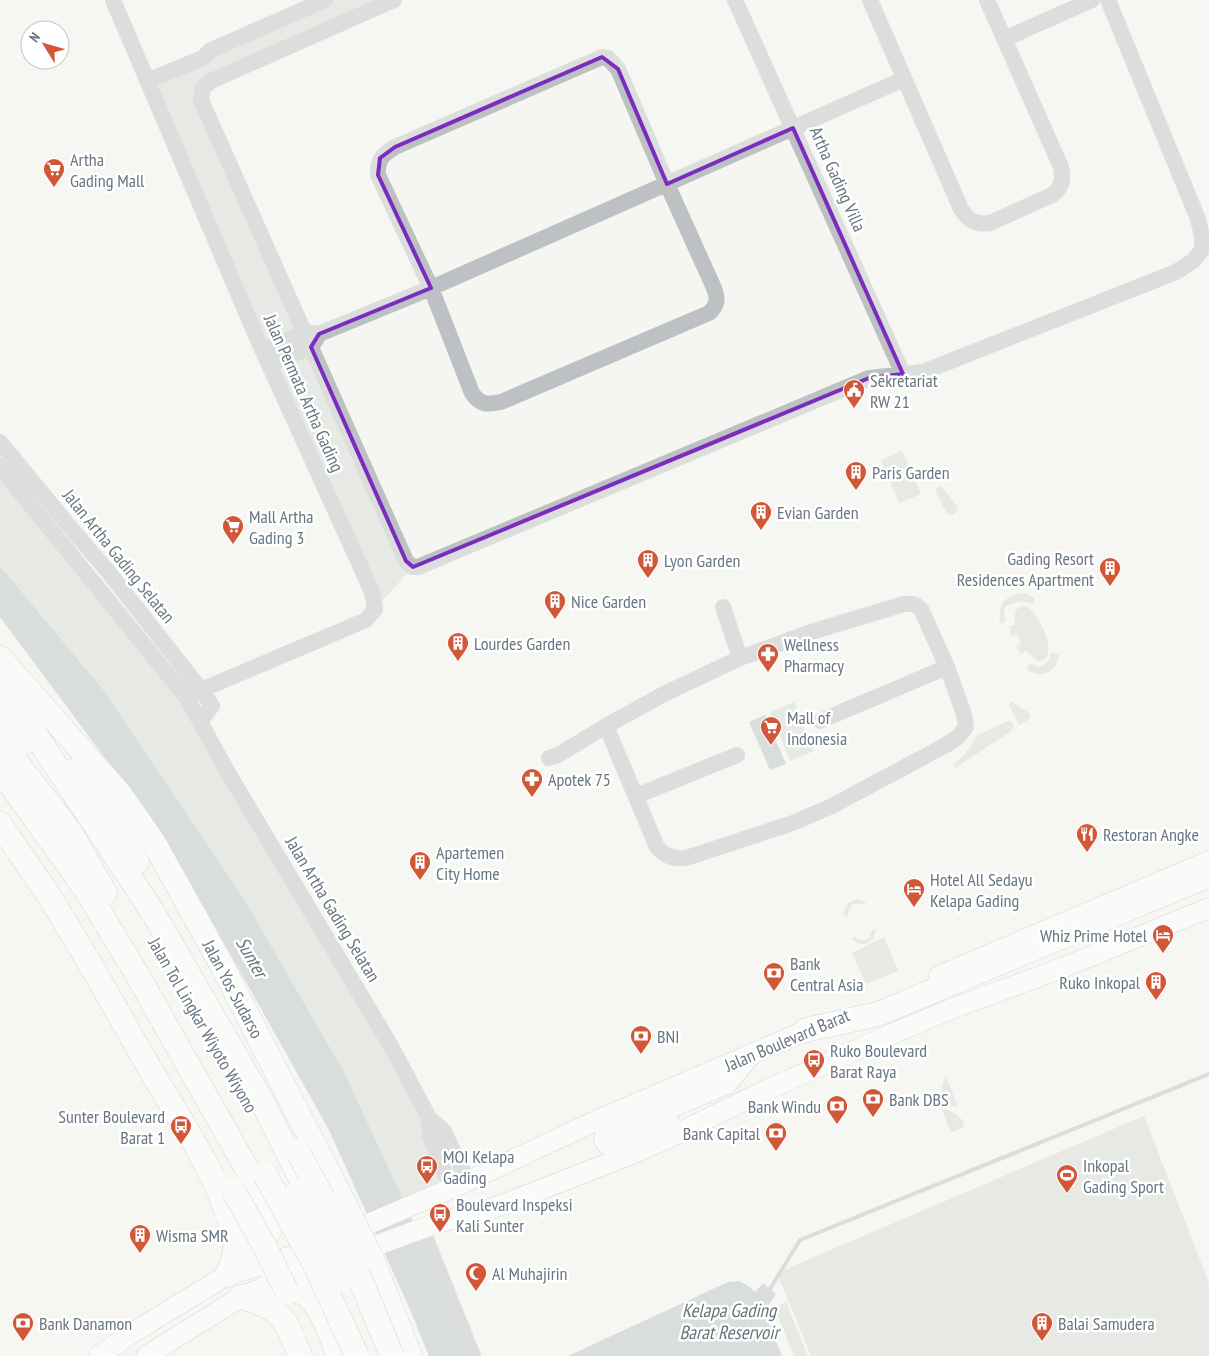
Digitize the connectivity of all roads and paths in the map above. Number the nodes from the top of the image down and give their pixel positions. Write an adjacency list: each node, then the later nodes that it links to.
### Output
1 (113, 0): 10 (street, Jalan Permata Artha Gading)
2 (325, 0): 10 (street)
3 (394, 0): 15 (street)
4 (736, 0): 12 (street, Artha Gading Villa)
5 (870, 0): 11 (street)
6 (987, 0): 9 (street)
7 (1092, 0): 9 (street)
8 (1108, 0): 17 (street)
9 (1004, 39): 11 (street)
10 (146, 76): 16 (street, Jalan Permata Artha Gading)
11 (904, 79): 12 (street)
12 (793, 128): 13 (street); 17 (street, Artha Gading Villa)
13 (667, 184): 14 (street); 14 (street); 14 (street)
14 (431, 288): 15 (street)
15 (312, 338): 16 (street); 17 (street)
16 (266, 358): 25 (street, Jalan Permata Artha Gading)
17 (903, 374)
18 (0, 442): 19 (street, Jalan Artha Gading Selatan)
19 (6, 462): 25 (street, Jalan Artha Gading Selatan)
20 (723, 607): 22 (street)
21 (0, 658): 61 (highway, Jalan Yos Sudarso, bridge)
22 (740, 658): 23 (street); 28 (street)
23 (946, 667): 27 (street); 35 (street)
24 (0, 688): 26 (highway)
25 (194, 694): 44 (street, Jalan Artha Gading Selatan)
26 (10, 711): 45 (highway); 59 (highway, Jalan Tol Lingkar Wiyoto Wiyono, bridge); 60 (highway, bridge)
27 (820, 721)
28 (606, 726): 32 (street); 35 (street)
29 (0, 741): 58 (highway, Jalan Tol Lingkar Wiyoto Wiyono, bridge)
30 (737, 755): 35 (street)
31 (0, 756): 40 (highway)
32 (549, 758)
33 (0, 770): 40 (highway)
34 (0, 795): 56 (highway, bridge)
35 (636, 796)
36 (0, 824): 50 (highway)
37 (1209, 861): 41 (main road, Jalan Boulevard Barat)
38 (1209, 875): 41 (highway)
39 (1209, 908): 42 (main road, Jalan Boulevard Barat)
40 (135, 971): 46 (highway)
41 (806, 1030): 43 (main road, Jalan Boulevard Barat)
42 (860, 1048): 43 (main road); 47 (main road, Jalan Boulevard Barat)
43 (752, 1054): 44 (main road, Jalan Boulevard Barat)
44 (460, 1185): 48 (main road, Jalan Boulevard Barat)
45 (304, 1186): 46 (highway); 48 (highway)
46 (269, 1208): 50 (highway)
47 (421, 1229): 49 (main road, Jalan Boulevard Barat); 62 (street)
48 (340, 1237): 50 (main road, Jalan Boulevard Barat)
49 (369, 1249): 51 (main road, Jalan Boulevard Barat); 60 (highway)
50 (231, 1273): 53 (main road, Jalan Boulevard Barat)
51 (267, 1286): 52 (main road, Jalan Boulevard Barat); 57 (highway)
52 (241, 1297): 54 (main road, Jalan Boulevard Barat); 55 (highway)
53 (99, 1356)
54 (146, 1356)
55 (300, 1356)
56 (315, 1356)
57 (338, 1356)
58 (356, 1356)
59 (378, 1356)
60 (392, 1356)
61 (410, 1356)
62 (473, 1356)

